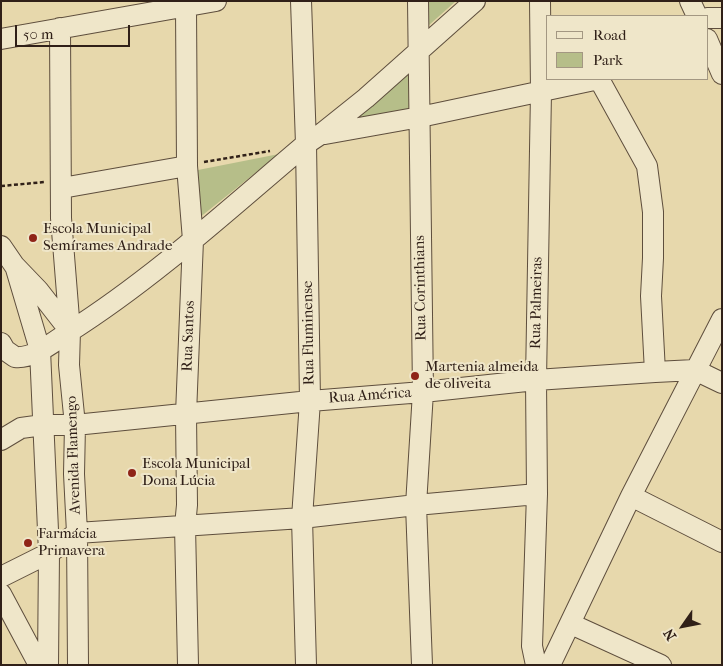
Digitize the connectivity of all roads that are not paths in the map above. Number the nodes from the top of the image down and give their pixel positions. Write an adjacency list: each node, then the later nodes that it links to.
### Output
1 (216, 1): 7 (street)
2 (301, 1): 20 (street, Rua Fluminense)
3 (418, 1): 14 (street, Rua Corinthians)
4 (475, 1): 14 (street)
5 (540, 1): 18 (street, Rua Palmeiras)
6 (690, 1): 8 (street)
7 (186, 7): 11 (street); 21 (street, Rua Santos)
8 (697, 15)
9 (708, 18): 10 (street)
10 (722, 18)
11 (60, 28): 12 (street); 22 (street)
12 (1, 39)
13 (708, 41): 15 (street)
14 (418, 52): 19 (street, Rua Corinthians); 20 (street)
15 (722, 74)
16 (595, 80): 18 (street)
17 (600, 80): 31 (street)
18 (541, 92): 19 (street); 32 (street, Rua Palmeiras)
19 (420, 117): 20 (street); 34 (street, Rua Corinthians)
20 (314, 139): 23 (street); 35 (street, Rua Fluminense)
21 (187, 166): 22 (street); 23 (street, Rua Santos)
22 (62, 188): 27 (street)
23 (193, 240): 27 (street); 36 (street, Rua Santos)
24 (1, 246): 25 (street, Avenida Flamengo)
25 (14, 265): 27 (street, Avenida Flamengo); 29 (street, Avenida Flamengo)
26 (722, 319): 30 (street)
27 (70, 331): 29 (street); 38 (street, Avenida Flamengo)
28 (1, 343): 29 (street)
29 (40, 350): 37 (street, Avenida Flamengo)
30 (695, 370): 31 (street, Rua América); 33 (street); 41 (street)
31 (655, 372): 32 (street, Rua América)
32 (536, 380): 34 (street, Rua América); 40 (street, Rua Palmeiras)
33 (722, 383)
34 (423, 392): 35 (street, Rua América); 42 (street, Rua Corinthians)
35 (310, 401): 36 (street, Rua América); 43 (street, Rua Fluminense)
36 (186, 414): 38 (street, Rua América); 44 (street, Rua Santos)
37 (43, 425): 38 (street, Rua América); 39 (street, Rua América); 47 (street, Avenida Flamengo)
38 (75, 425): 45 (street, Avenida Flamengo)
39 (1, 440)
40 (537, 494): 42 (street); 57 (street, Rua Palmeiras)
41 (631, 496): 46 (street); 50 (street)
42 (416, 505): 43 (street); 56 (street, Rua Corinthians)
43 (302, 518): 44 (street); 55 (street, Rua Fluminense)
44 (185, 526): 45 (street); 54 (street, Rua Santos)
45 (77, 533): 47 (street); 53 (street, Avenida Flamengo)
46 (722, 542)
47 (49, 553): 48 (street); 52 (street, Avenida Flamengo)
48 (1, 577)
49 (1, 594): 51 (street)
50 (571, 624): 58 (street); 59 (street)
51 (39, 665)
52 (48, 665)
53 (78, 665)
54 (188, 665)
55 (306, 665)
56 (422, 665)
57 (536, 665)
58 (550, 665)
59 (661, 665)

